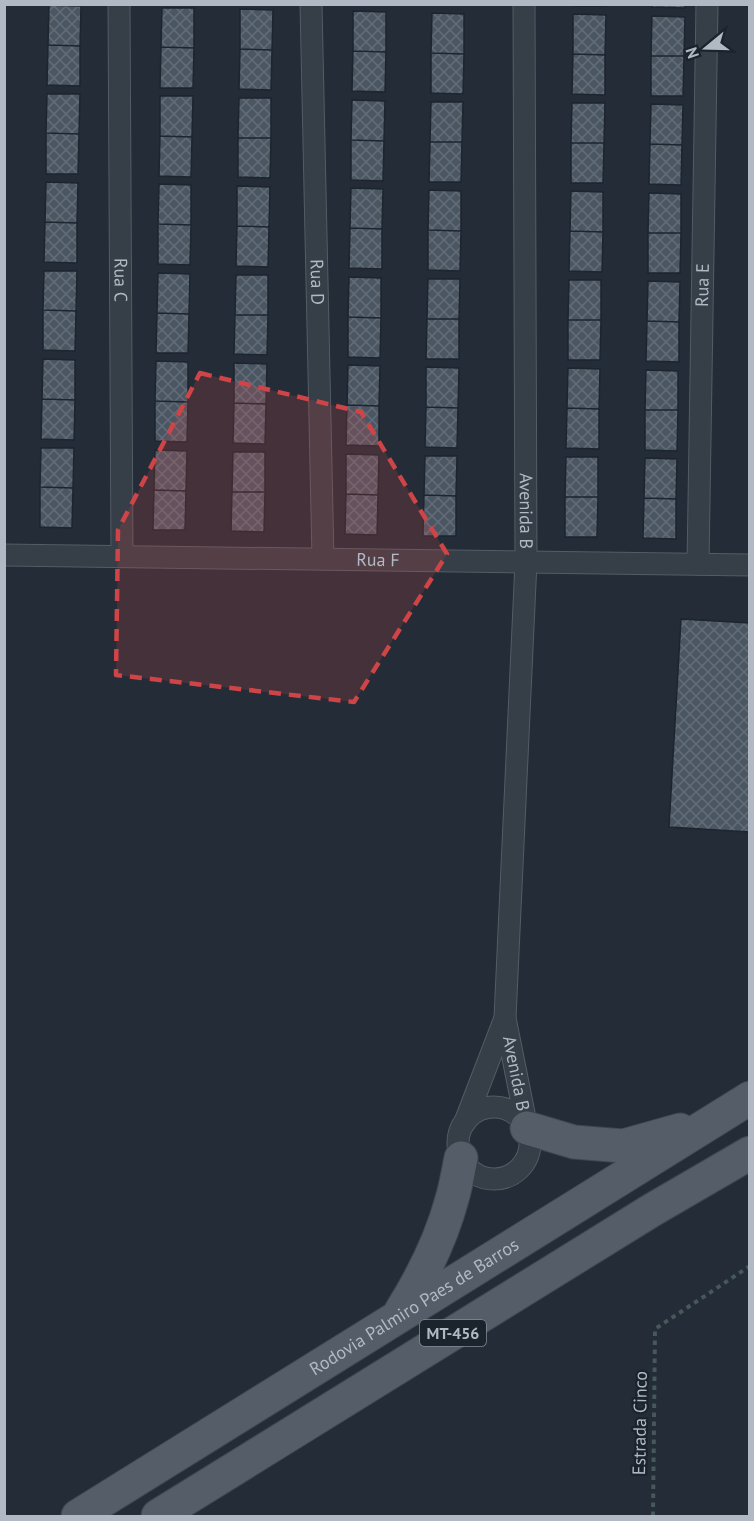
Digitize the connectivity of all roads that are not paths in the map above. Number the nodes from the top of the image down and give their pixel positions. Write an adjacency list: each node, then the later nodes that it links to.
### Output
1 (119, 4): 6 (street, Rua C)
2 (311, 4): 7 (street, Rua D)
3 (524, 4): 8 (street, Avenida B)
4 (707, 4): 9 (street, Rua E)
5 (4, 555): 6 (street, Rua F)
6 (122, 556): 7 (street, Rua F)
7 (323, 559): 8 (street, Rua F)
8 (526, 562): 9 (street, Rua F); 11 (street, Avenida B)
9 (698, 564): 10 (street, Rua F)
10 (750, 565)
11 (505, 1018): 14 (street, Avenida B); 15 (street, Avenida B)
12 (750, 1098): 13 (main road, Rodovia Palmiro Paes de Barros / MT-456)
13 (716, 1120): 15 (main road); 18 (main road, Rodovia Palmiro Paes de Barros / MT-456)
14 (465, 1122): 15 (street); 17 (street)
15 (527, 1128): 17 (street)
16 (750, 1153): 20 (main road, MT-456)
17 (461, 1158): 18 (main road)
18 (397, 1317): 19 (main road, Rodovia Palmiro Paes de Barros / MT-456)
19 (78, 1516)
20 (158, 1516)

